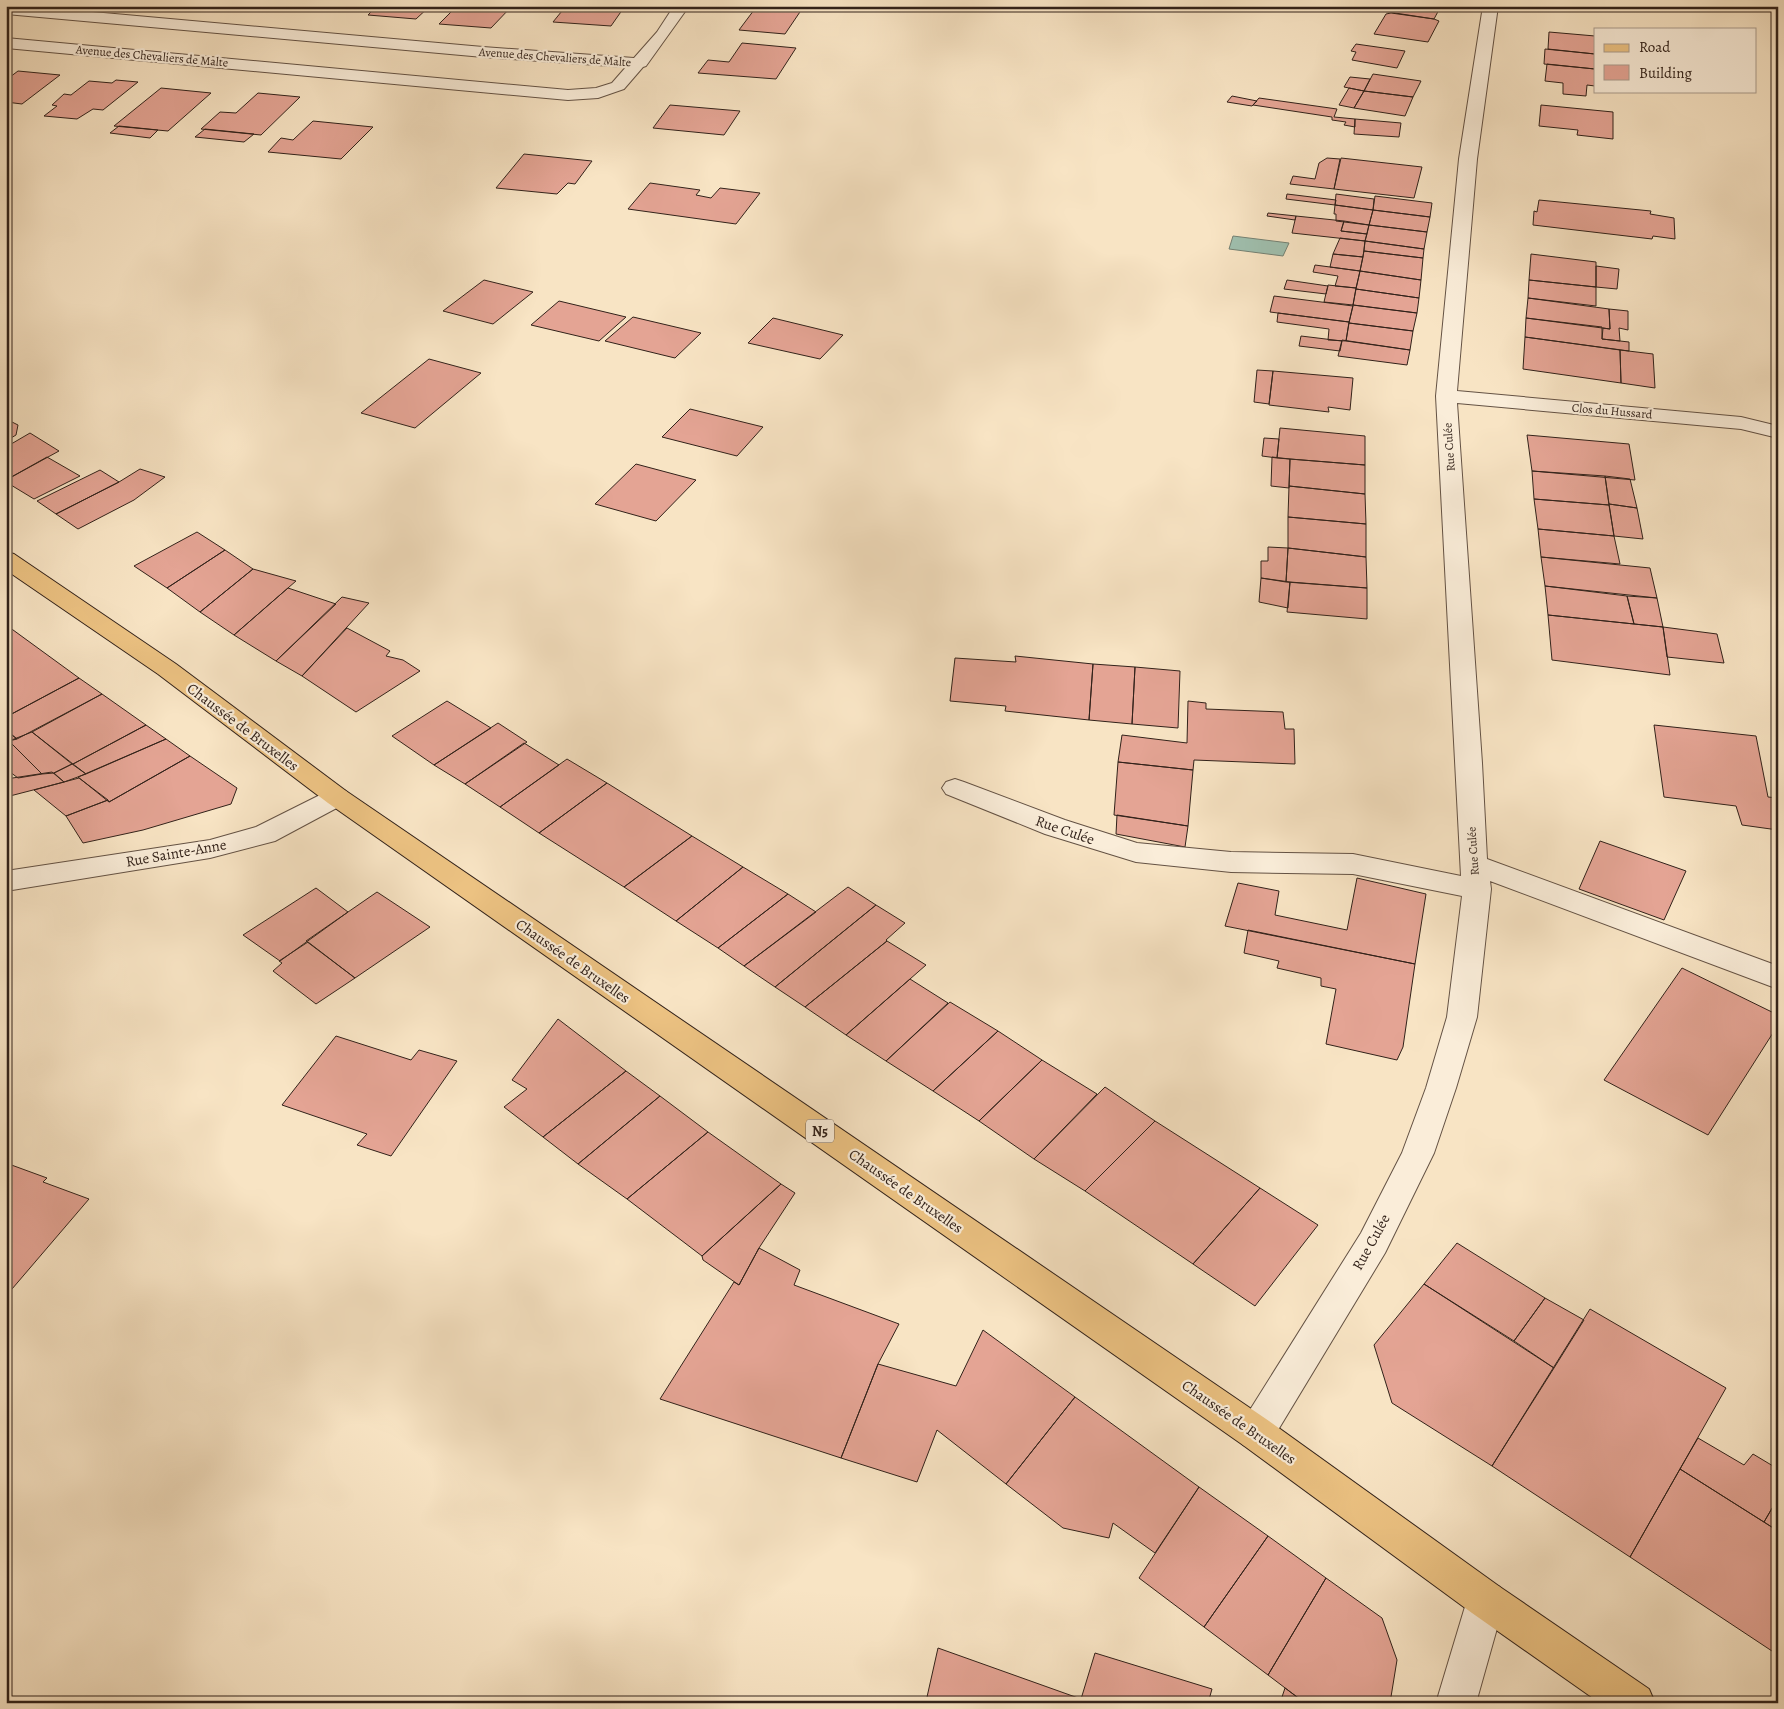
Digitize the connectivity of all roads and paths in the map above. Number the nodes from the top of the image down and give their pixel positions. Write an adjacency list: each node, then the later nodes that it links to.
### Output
1 (682, 6): 8 (street)
2 (1491, 6): 9 (street, Rue Culée)
3 (6, 9): 5 (street, Avenue des Chevaliers de Malte)
4 (205, 12): 5 (street)
5 (190, 24): 7 (street); 8 (street, Avenue des Chevaliers de Malte)
6 (6, 43): 7 (street, Avenue des Chevaliers de Malte)
7 (155, 57): 8 (street, Avenue des Chevaliers de Malte)
8 (640, 63)
9 (1446, 396): 10 (street, Clos du Hussard); 14 (street, Rue Culée)
10 (1778, 432)
11 (6, 560): 13 (main road, Chaussée de Bruxelles / N5)
12 (955, 788): 14 (street, Rue Culée)
13 (337, 797): 15 (street, Rue Sainte-Anne); 17 (main road, Chaussée de Bruxelles / N5)
14 (1475, 876): 16 (street); 17 (street, Rue Culée)
15 (6, 882)
16 (1778, 978)
17 (1256, 1433): 18 (main road, Chaussée de Bruxelles / N5)
18 (1486, 1600): 19 (street); 20 (main road, Chaussée de Bruxelles / N5)
19 (1456, 1703)
20 (1635, 1703)

